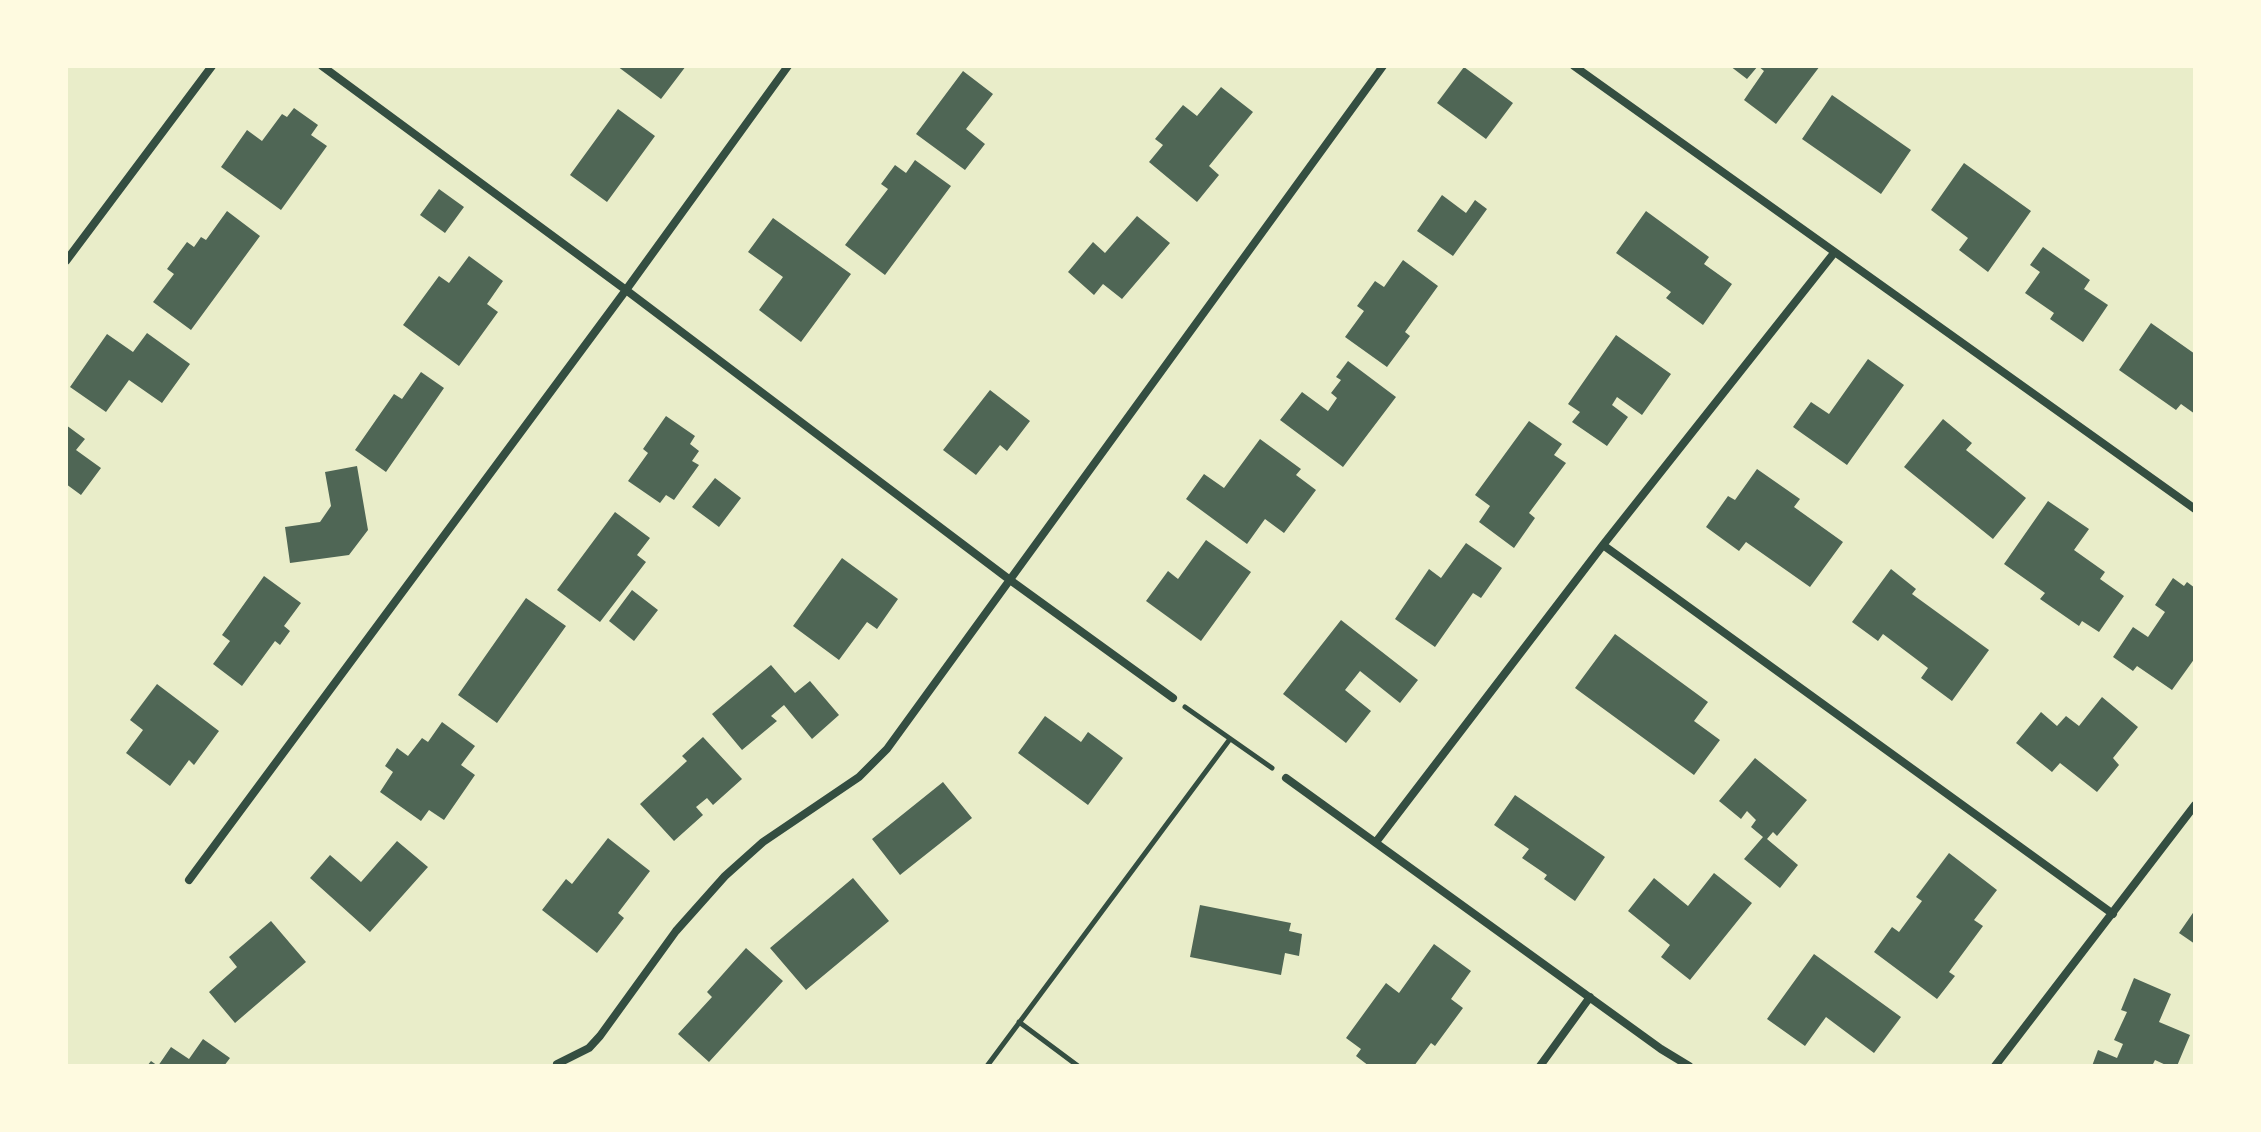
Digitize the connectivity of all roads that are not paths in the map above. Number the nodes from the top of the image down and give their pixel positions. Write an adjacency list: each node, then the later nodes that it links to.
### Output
1 (212, 66): 7 (street)
2 (322, 66): 8 (street)
3 (788, 66): 8 (street)
4 (1383, 66): 11 (street)
5 (1574, 66): 6 (street)
6 (1834, 253): 9 (street); 10 (street)
7 (66, 261)
8 (626, 290): 11 (street); 16 (street)
9 (2195, 509)
10 (1603, 545): 15 (street); 17 (street)
11 (1010, 580): 12 (street); 19 (street)
12 (1173, 698)
13 (1286, 778): 15 (street)
14 (2195, 805): 17 (street)
15 (1376, 842): 18 (street)
16 (189, 880)
17 (2113, 914): 22 (street)
18 (1590, 997): 20 (street); 21 (street)
19 (557, 1064)
20 (1540, 1066)
21 (1689, 1066)
22 (1995, 1066)

